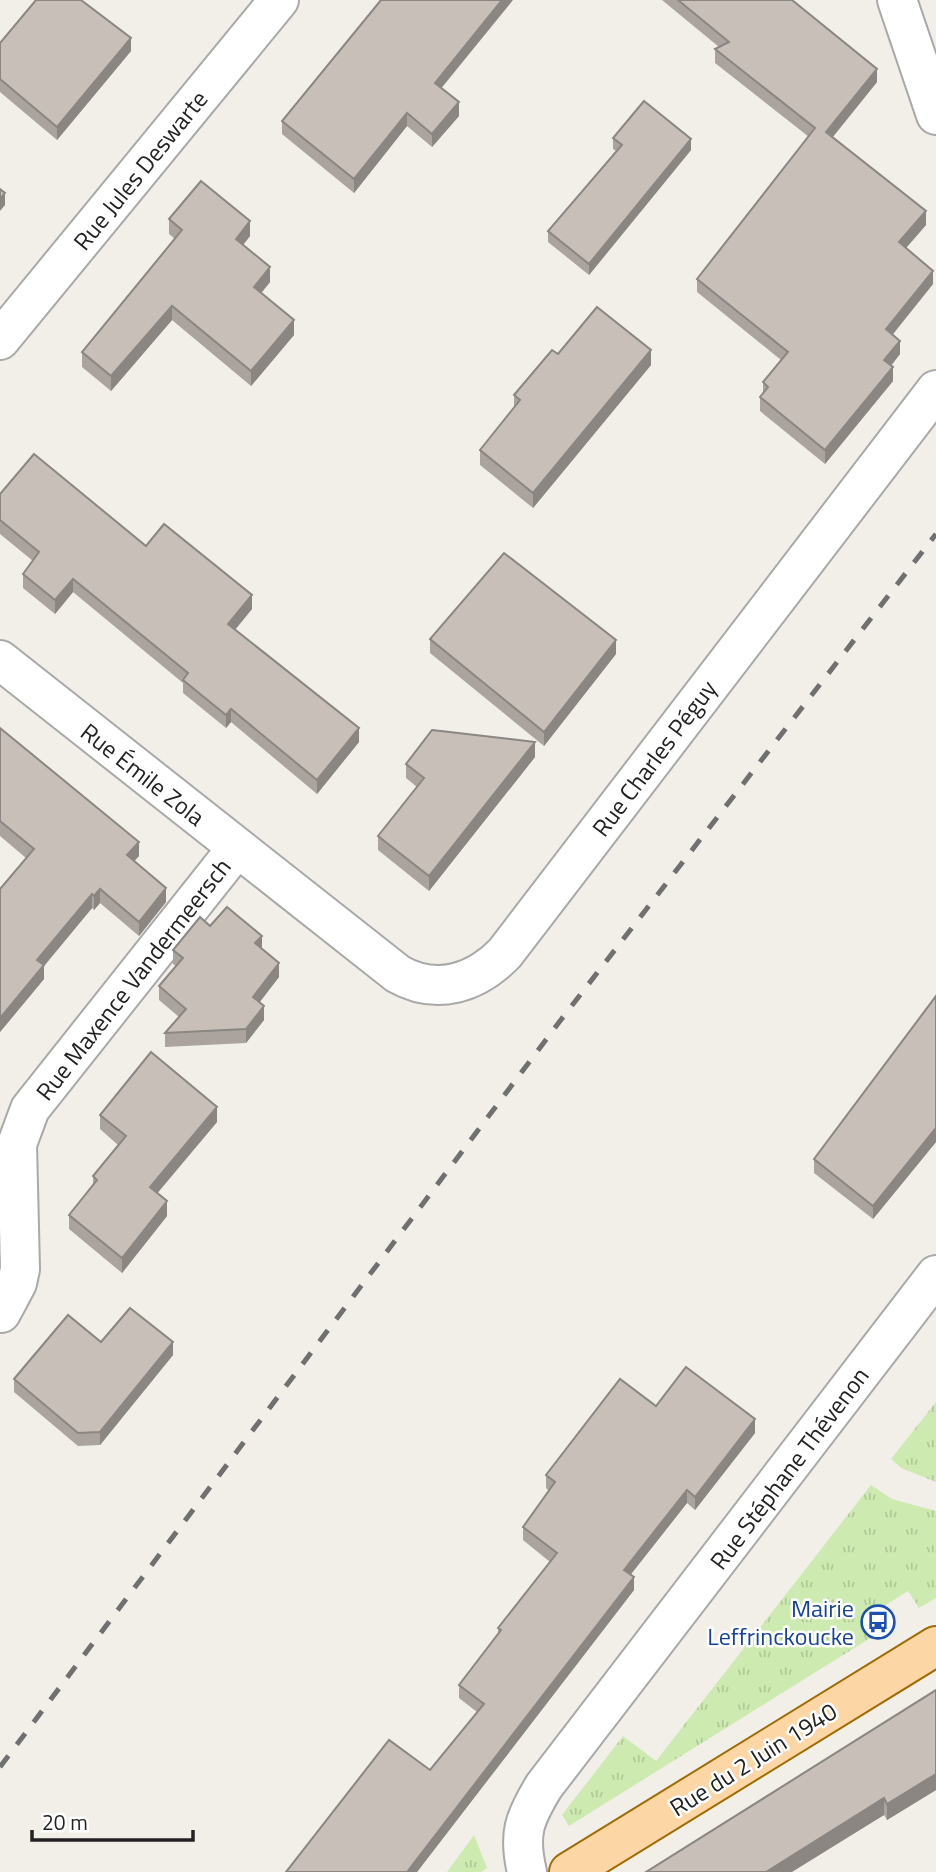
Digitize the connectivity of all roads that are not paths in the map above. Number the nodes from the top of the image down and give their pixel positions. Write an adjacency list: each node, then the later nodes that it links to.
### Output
1 (897, 0): 3 (street)
2 (275, 1): 4 (street, Rue Jules Deswarte)
3 (936, 115)
4 (0, 340)
5 (936, 390): 8 (street, Rue Charles Péguy)
6 (0, 660): 7 (street, Rue Émile Zola)
7 (237, 848): 8 (street, Rue Émile Zola); 10 (street, Rue Maxence Vandermeersch)
8 (320, 913)
9 (936, 1275): 12 (street, Rue Stéphane Thévenon)
10 (1, 1313)
11 (936, 1646): 13 (main road, Rue du 2 Juin 1940)
12 (527, 1872)
13 (569, 1872)

